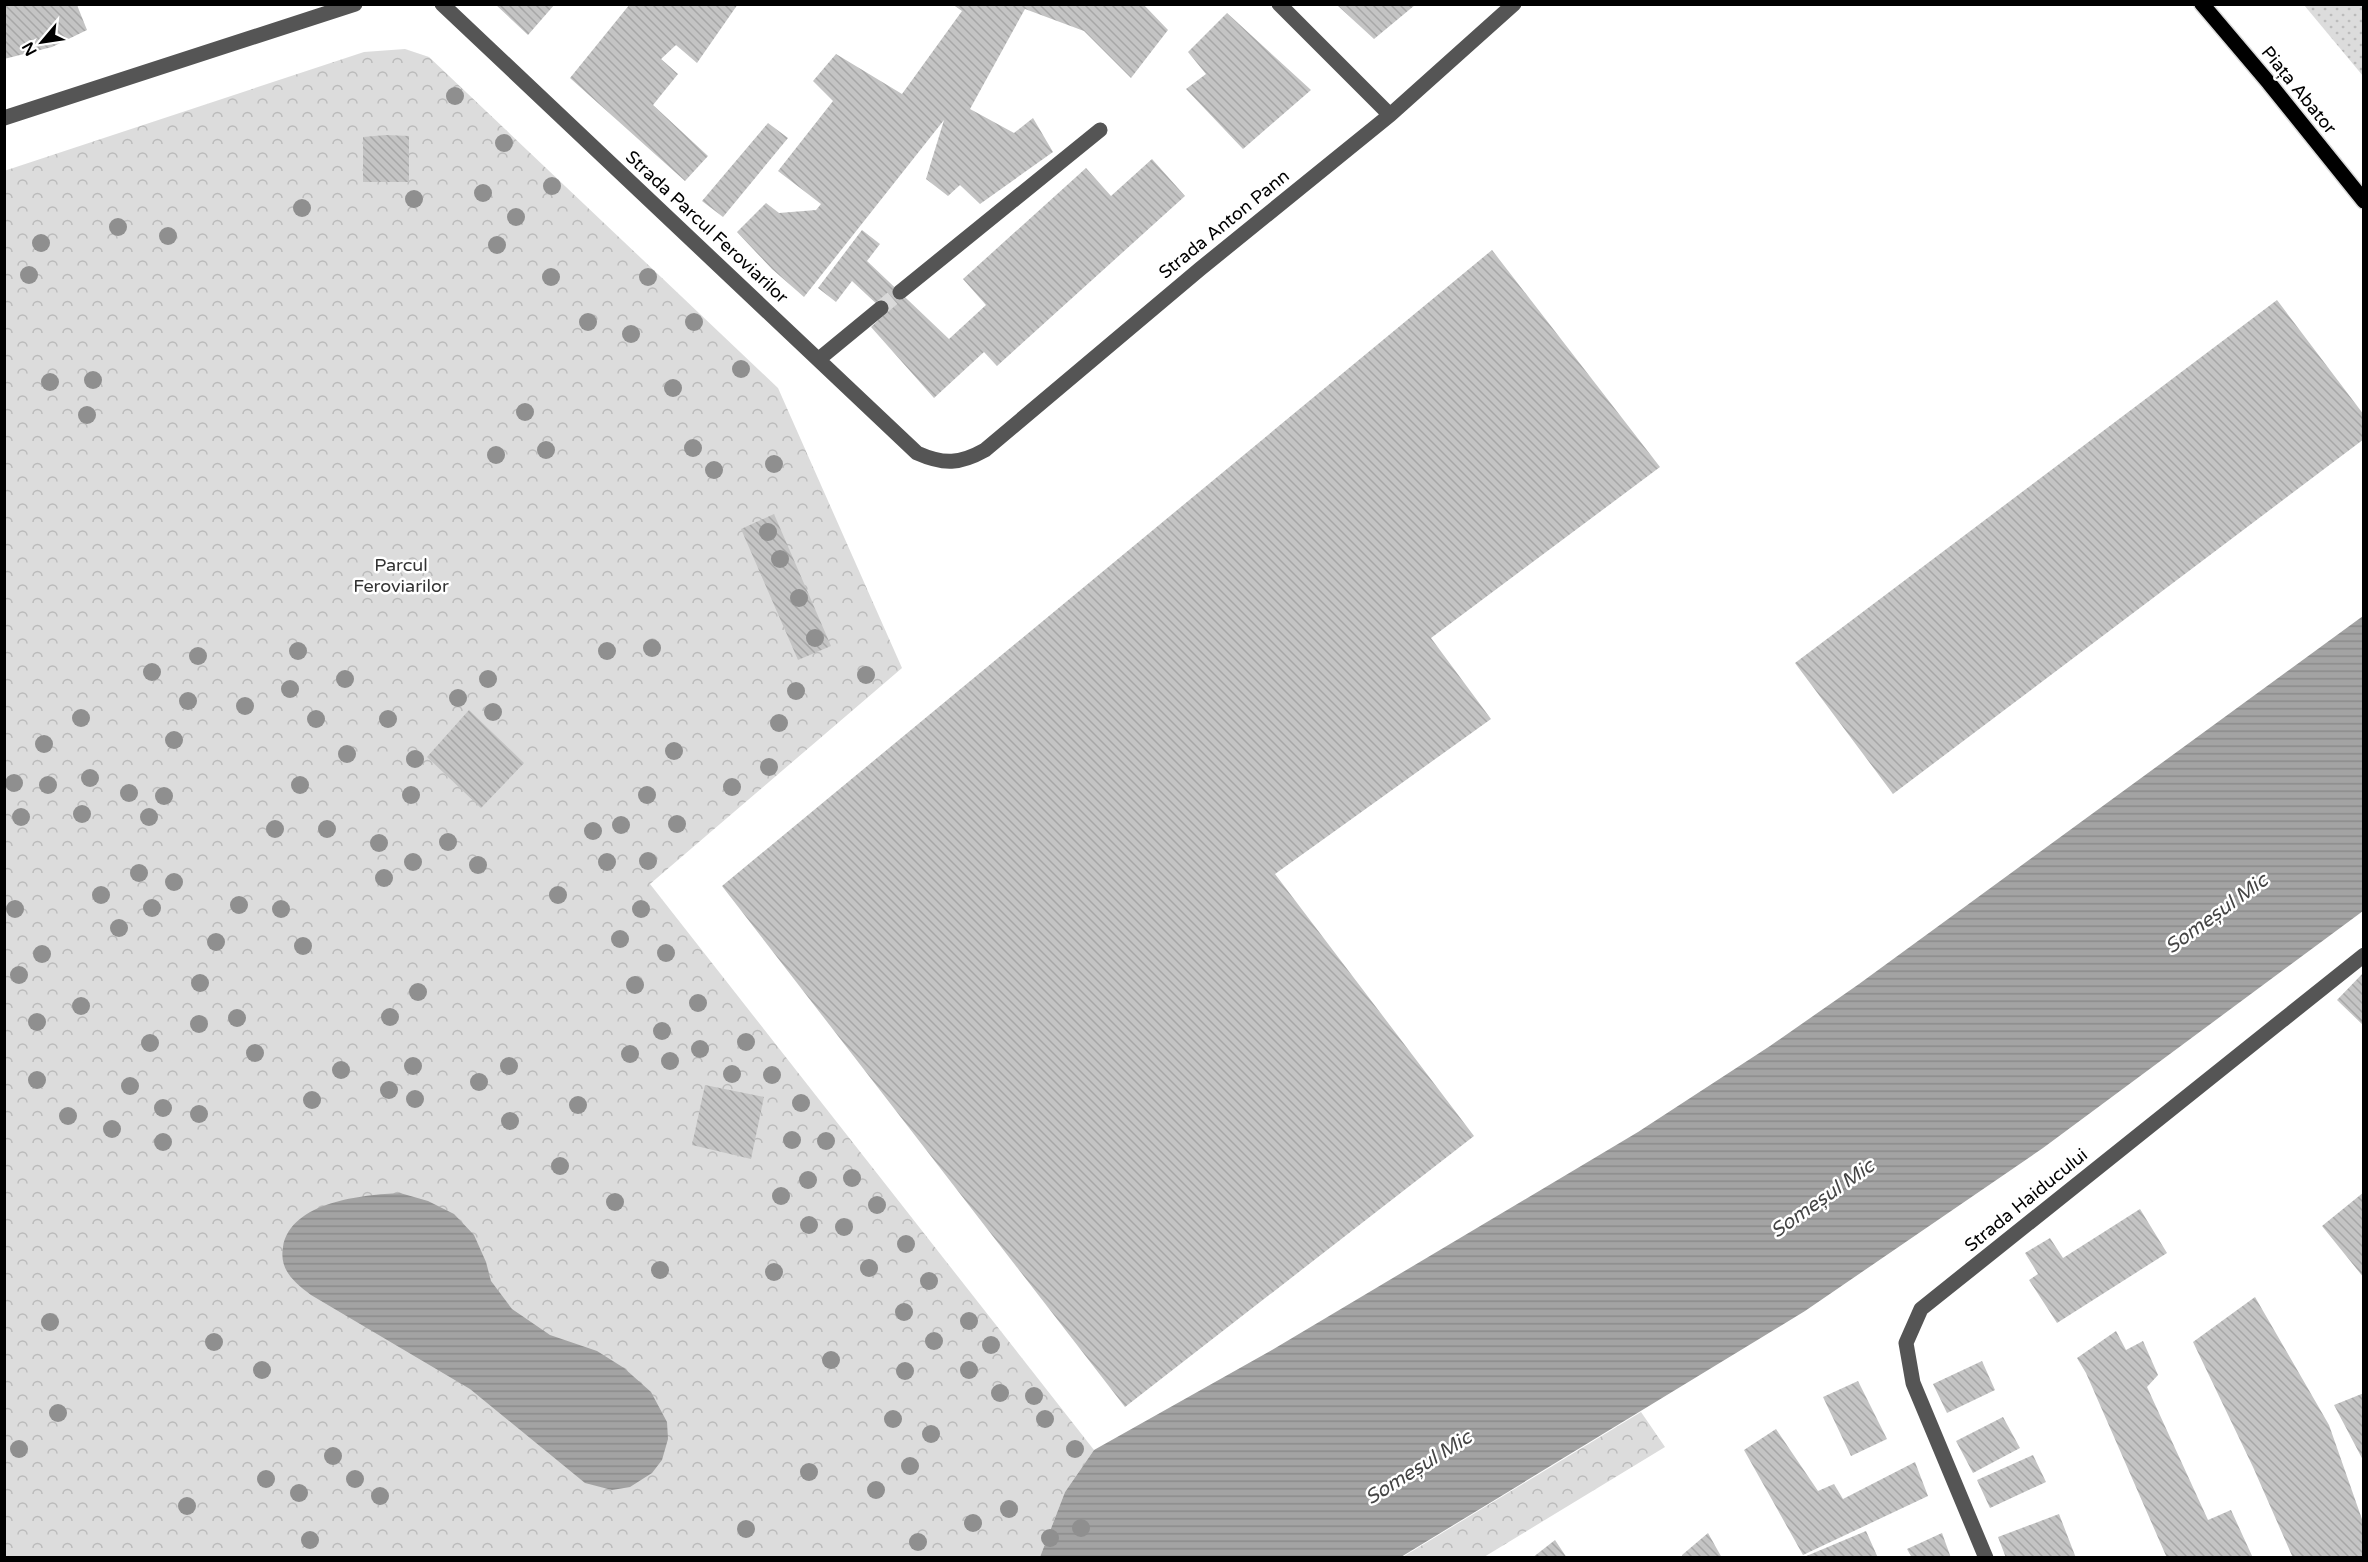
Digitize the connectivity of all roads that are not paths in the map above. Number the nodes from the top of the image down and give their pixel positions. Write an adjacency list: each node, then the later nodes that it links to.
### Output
1 (355, 4): 7 (street)
2 (442, 4): 12 (street, Strada Parcul Feroviarilor)
3 (1279, 4): 6 (street)
4 (1514, 4): 6 (street, Strada Anton Pann)
5 (2202, 4): 9 (main road, Piața Abator)
6 (1390, 114): 13 (street, Strada Anton Pann)
7 (4, 118)
8 (1100, 130): 10 (street)
9 (2364, 201)
10 (900, 292)
11 (881, 308): 12 (street)
12 (819, 359): 13 (street, Strada Parcul Feroviarilor)
13 (952, 462)
14 (2364, 956): 15 (street, Strada Haiducului)
15 (1986, 1557)

